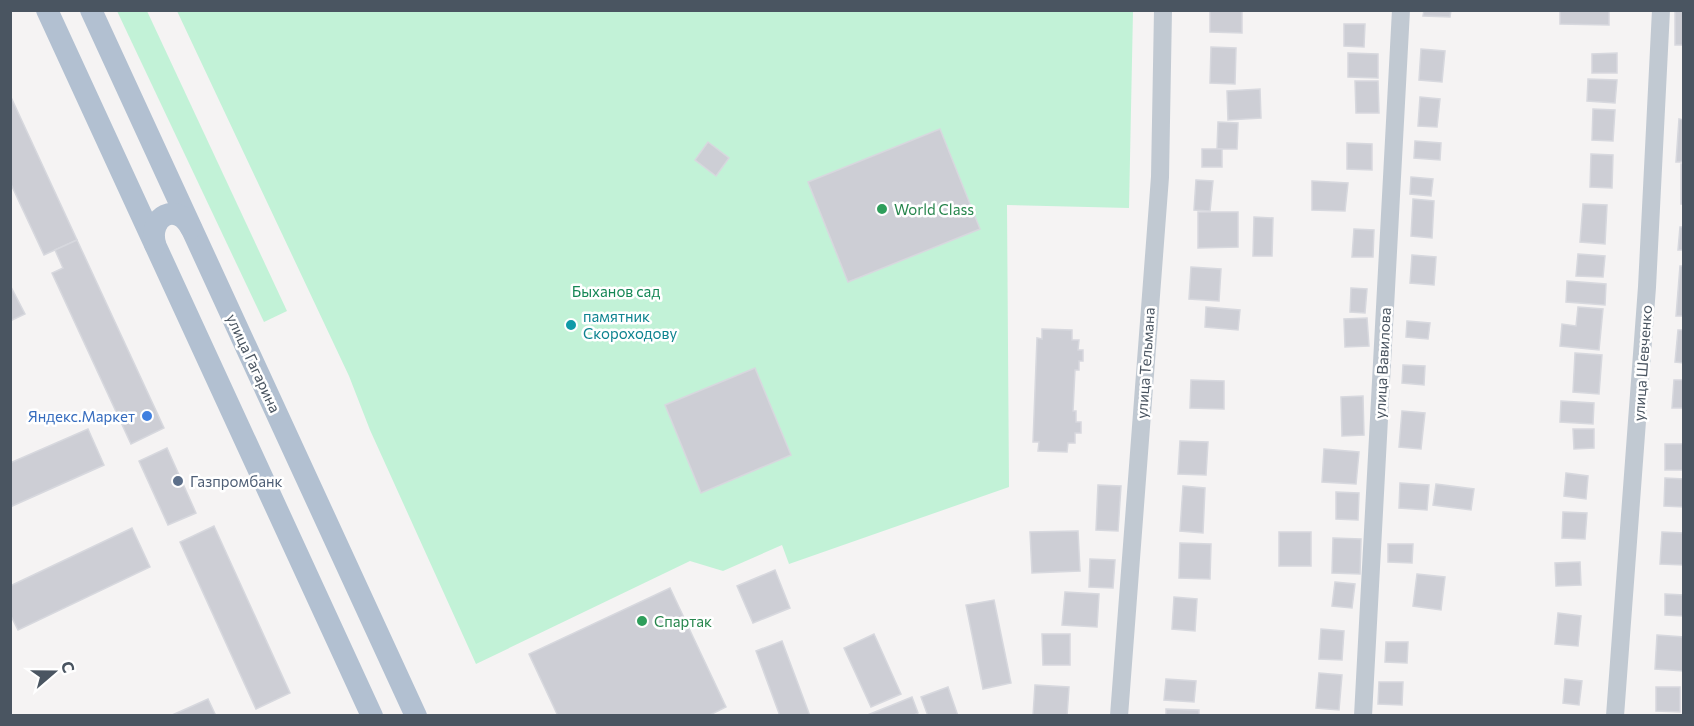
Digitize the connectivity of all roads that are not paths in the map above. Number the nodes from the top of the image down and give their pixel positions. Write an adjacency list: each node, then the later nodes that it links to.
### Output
1 (47, 10): 7 (main road)
2 (91, 10): 6 (main road, улица Гагарина)
3 (1163, 10): 10 (street, улица Тельмана)
4 (1401, 10): 11 (street, улица Вавилова)
5 (1661, 10): 12 (street, улица Шевченко)
6 (191, 228): 7 (main road); 9 (main road, улица Гагарина)
7 (155, 244): 8 (main road)
8 (372, 716)
9 (416, 716)
10 (1119, 716)
11 (1363, 716)
12 (1615, 716)

